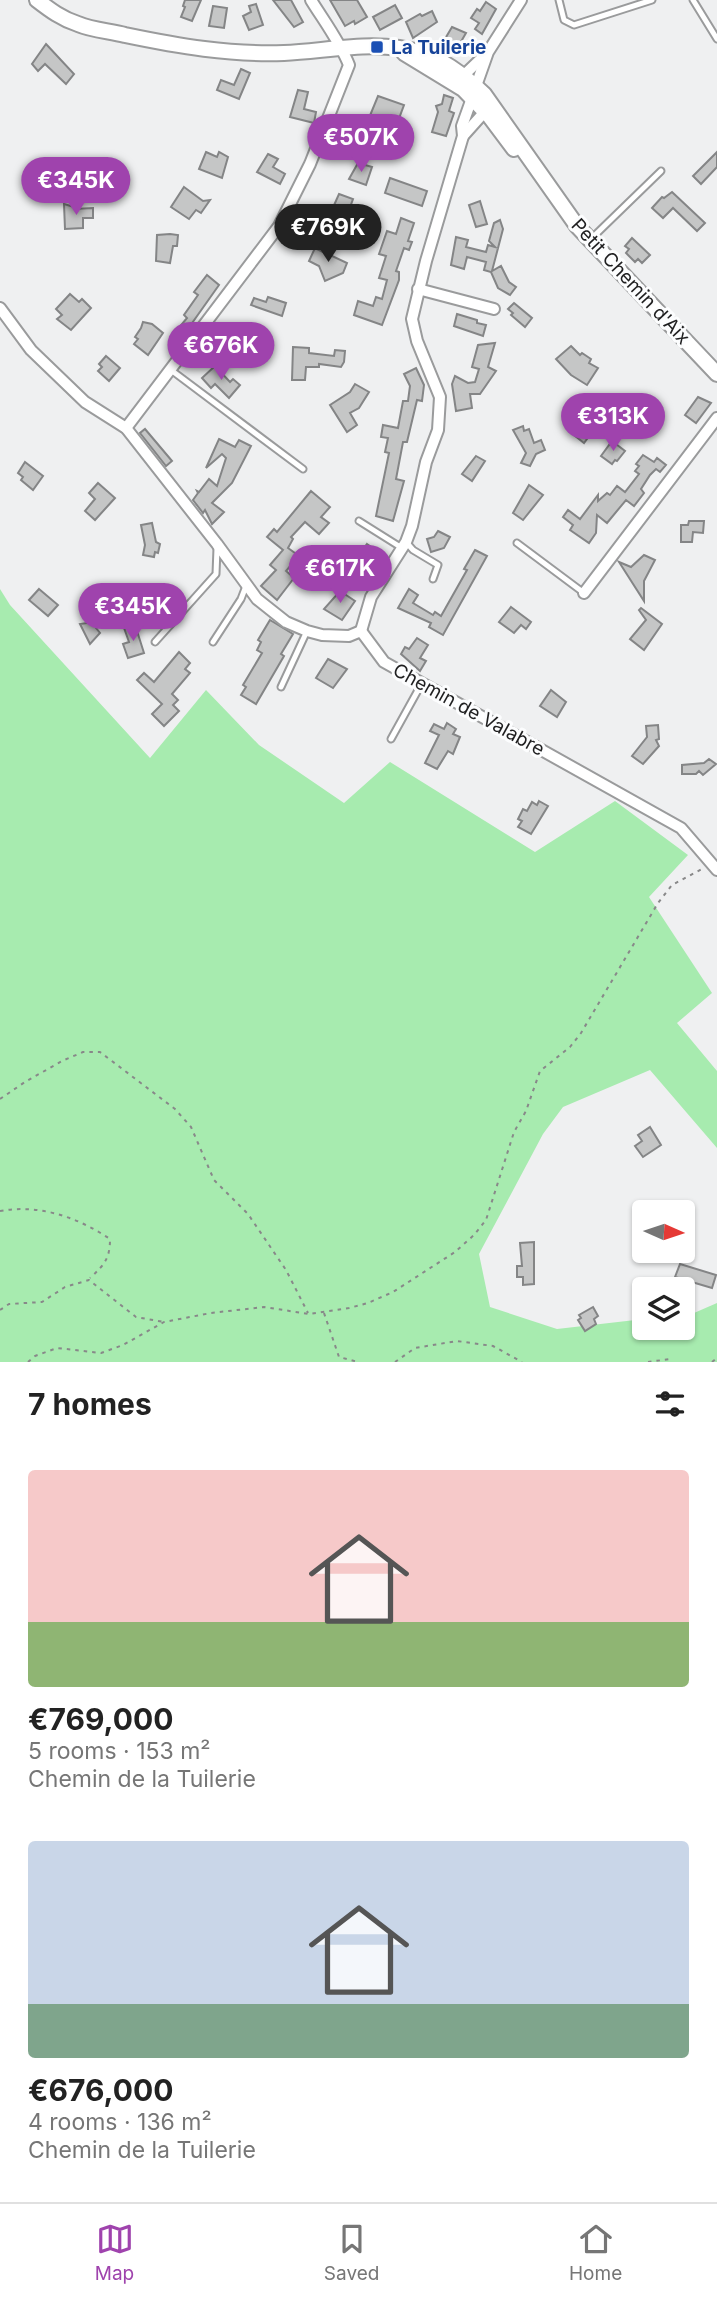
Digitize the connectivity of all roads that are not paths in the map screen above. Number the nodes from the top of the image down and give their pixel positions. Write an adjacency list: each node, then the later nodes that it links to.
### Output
1 (37, 0): 8 (street)
2 (311, 0): 8 (street)
3 (521, 0): 10 (street)
4 (559, 0): 5 (lane)
5 (652, 0)
6 (693, 0): 7 (lane)
7 (717, 39)
8 (342, 47): 9 (street); 19 (street)
9 (396, 47): 10 (street); 10 (street)
10 (467, 86): 11 (street); 12 (street)
11 (487, 106): 12 (street); 14 (street, Petit Chemin d'Aix); 14 (street, Petit Chemin d'Aix)
12 (463, 136): 16 (street)
13 (661, 171): 15 (lane)
14 (548, 186): 15 (street, Petit Chemin d'Aix)
15 (590, 240): 20 (street, Petit Chemin d'Aix)
16 (418, 289): 18 (street); 27 (street)
17 (0, 308): 22 (street)
18 (494, 309)
19 (172, 370): 22 (street); 23 (lane)
20 (717, 374)
21 (717, 418): 30 (street)
22 (126, 428): 25 (street)
23 (303, 469)
24 (359, 521): 27 (lane)
25 (217, 544): 29 (street); 33 (lane)
26 (517, 544): 30 (lane)
27 (404, 545): 28 (lane); 32 (street)
28 (433, 579)
29 (246, 586): 31 (street); 34 (lane)
30 (584, 593)
31 (307, 631): 32 (street); 36 (lane)
32 (361, 631): 35 (street, Chemin de Valabre)
33 (155, 642)
34 (213, 642)
35 (422, 683): 37 (lane); 38 (street, Chemin de Valabre)
36 (281, 687)
37 (391, 739)
38 (714, 866)

